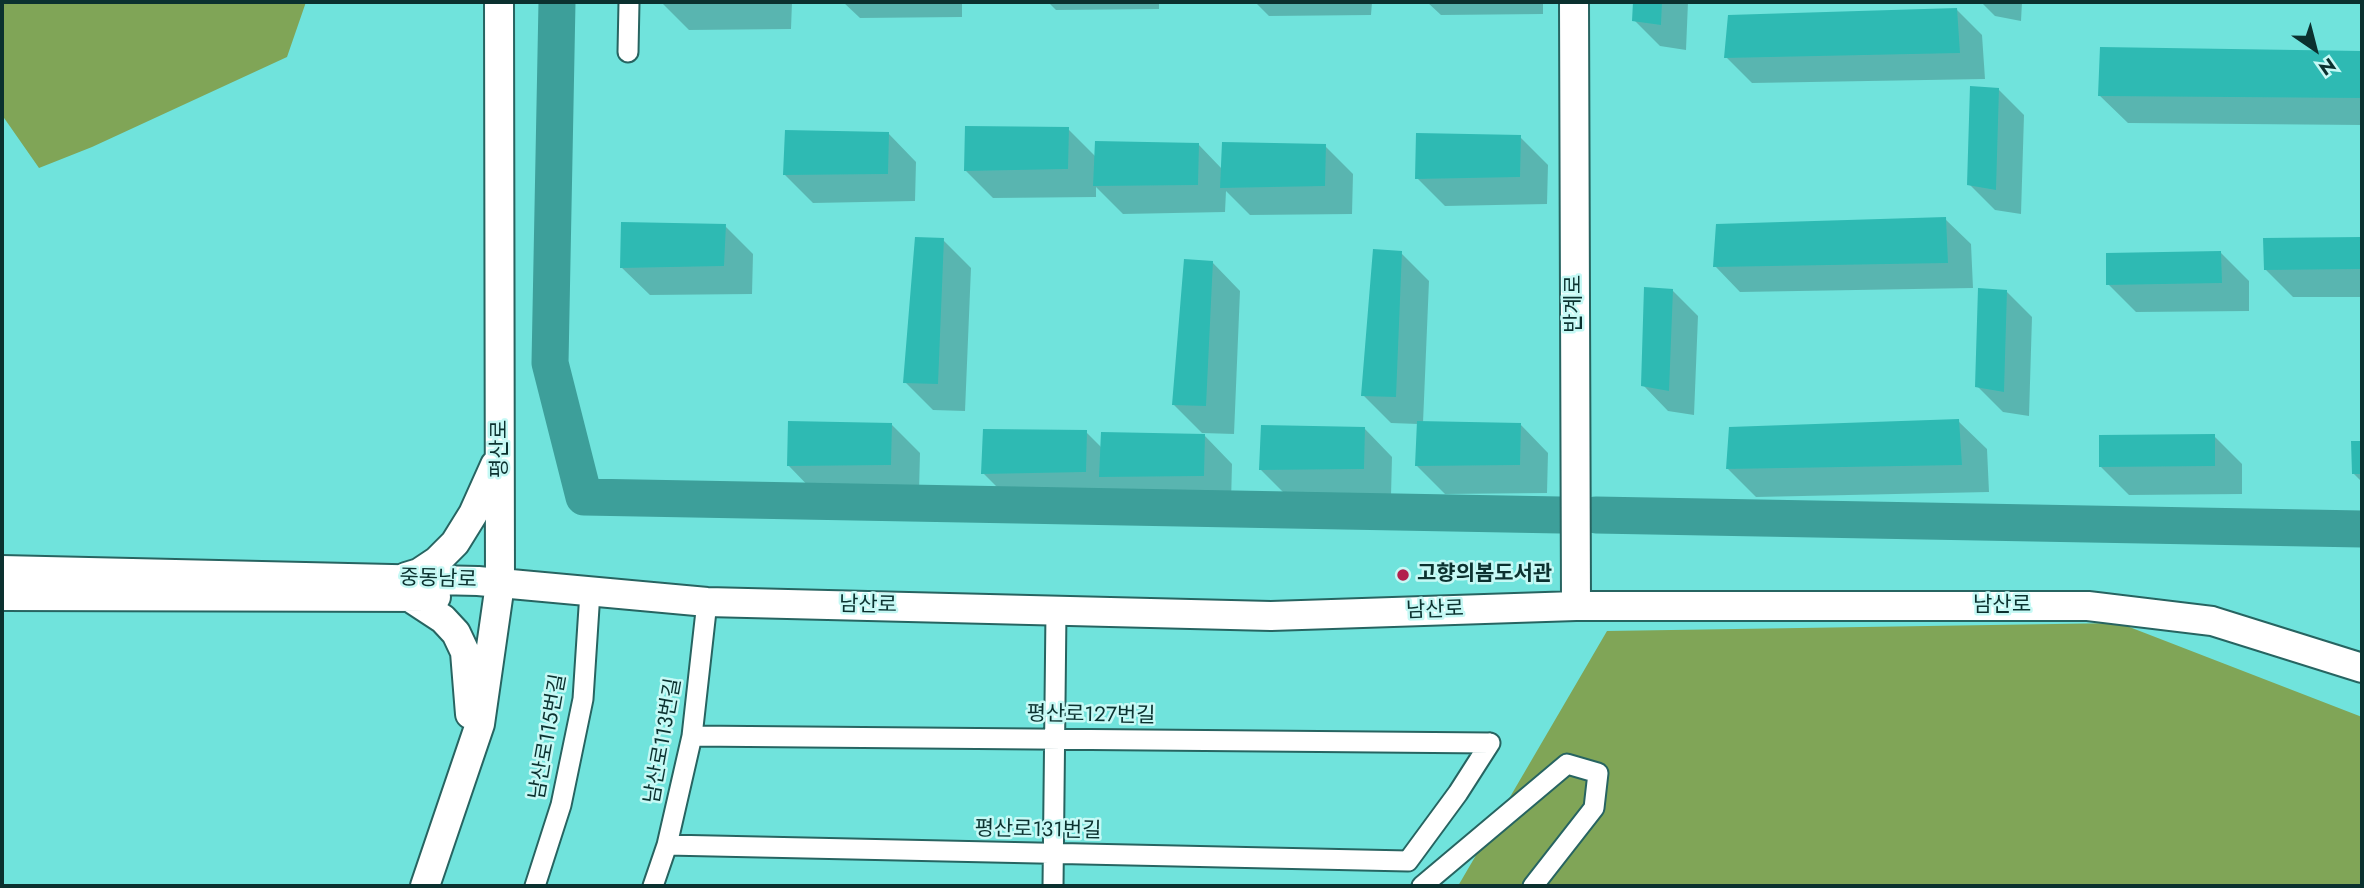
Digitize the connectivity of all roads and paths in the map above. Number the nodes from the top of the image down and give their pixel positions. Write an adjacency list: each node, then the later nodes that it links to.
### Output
1 (499, 2): 5 (main road, 평산로)
2 (629, 2): 4 (street)
3 (1574, 2): 12 (main road, 반계로)
4 (628, 52)
5 (501, 446): 7 (main road, 평산로); 8 (main road)
6 (2, 570): 8 (main road, 중동남로)
7 (500, 584): 8 (main road, 중동남로); 9 (main road, 남산로); 17 (main road, 평산로)
8 (405, 588): 10 (main road, 중동남로); 17 (main road)
9 (590, 592): 11 (main road, 남산로); 22 (street, 남산로115번길)
10 (2, 596)
11 (707, 602): 13 (main road, 남산로); 15 (street, 남산로113번길)
12 (1576, 606): 13 (main road, 남산로); 14 (main road, 남산로)
13 (1056, 611): 16 (street)
14 (2362, 668)
15 (692, 736): 16 (street, 평산로127번길); 18 (street, 남산로113번길)
16 (1055, 738): 19 (street); 20 (street, 평산로127번길)
17 (471, 751): 21 (main road, 평산로)
18 (667, 845): 19 (street, 평산로131번길); 23 (street, 남산로113번길)
19 (1054, 855): 20 (street, 평산로131번길); 24 (street)
20 (1408, 861)
21 (425, 886)
22 (535, 886)
23 (653, 886)
24 (1053, 886)
25 (1422, 886): 26 (street)
26 (1534, 886)

